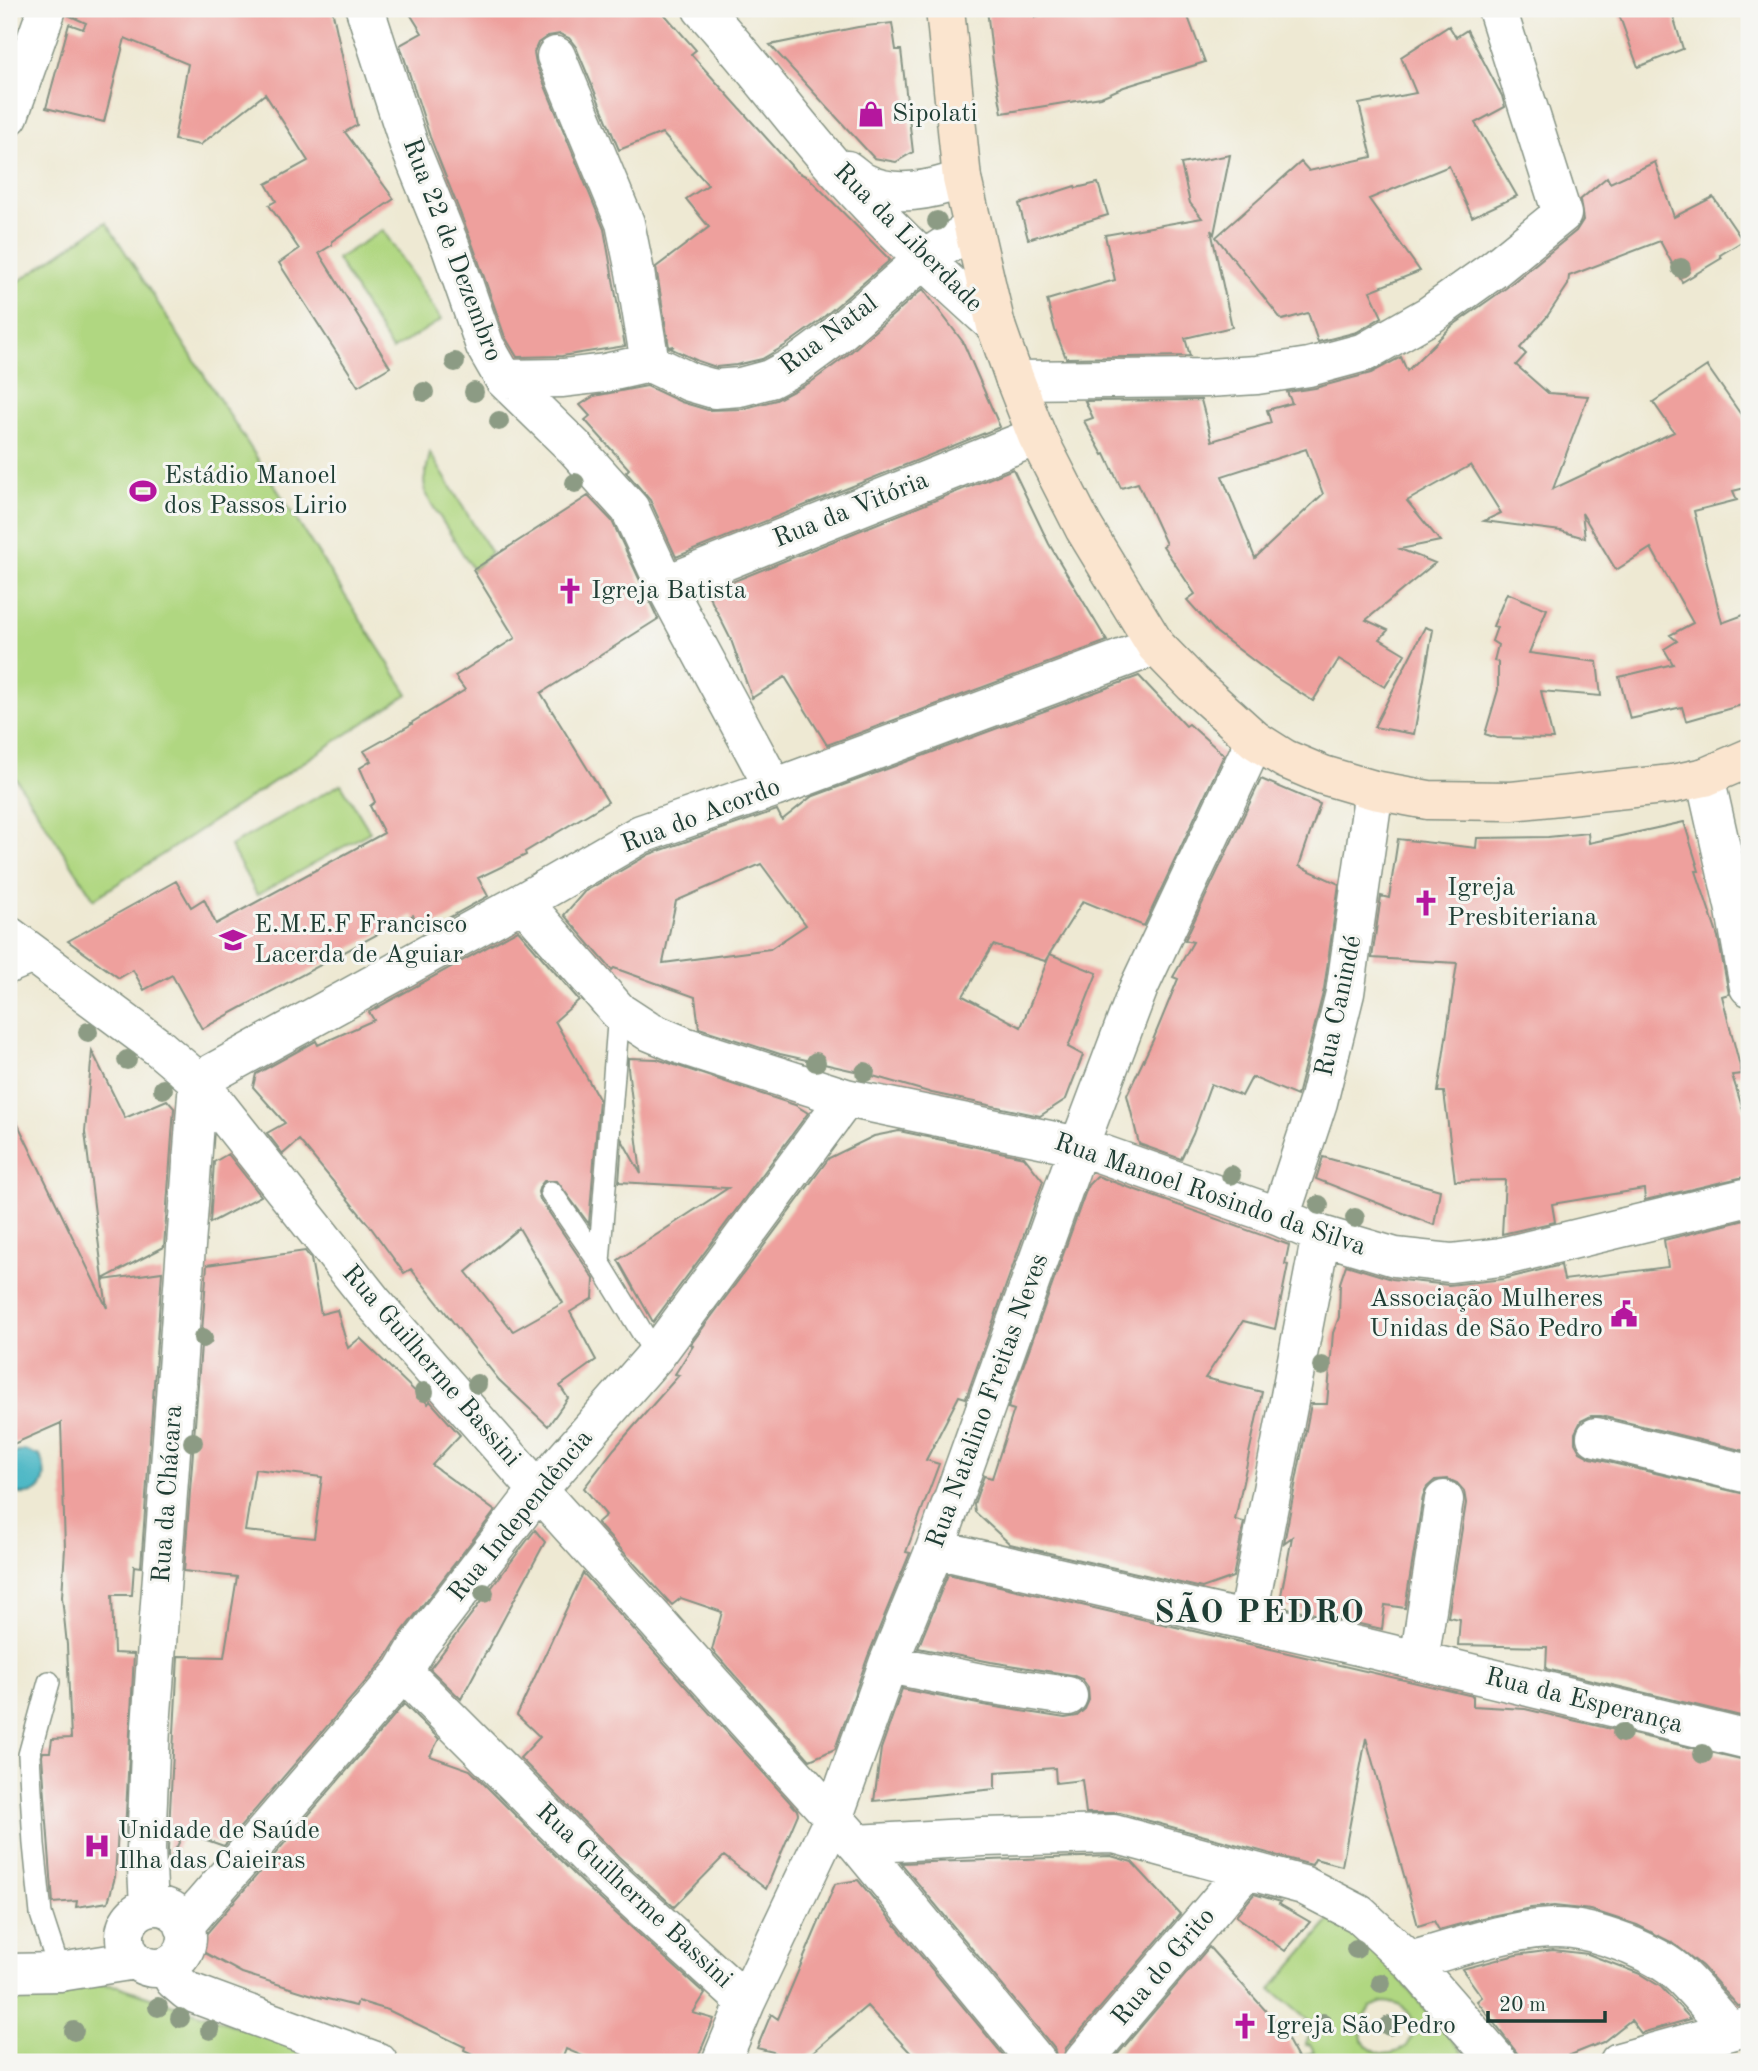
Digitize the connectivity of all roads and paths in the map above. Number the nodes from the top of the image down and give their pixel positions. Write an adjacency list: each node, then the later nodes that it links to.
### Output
1 (47, 9): 7 (street)
2 (365, 9): 14 (street, Rua 22 de Dezembro)
3 (702, 9): 8 (street, Rua da Liberdade)
4 (945, 9): 9 (main road)
5 (1497, 9): 15 (street)
6 (556, 56): 13 (street)
7 (9, 116)
8 (820, 150): 9 (street, Rua da Liberdade); 11 (street, Rua da Liberdade)
9 (962, 179): 10 (main road)
10 (973, 228): 11 (street, Rua Natal); 12 (main road)
11 (923, 260): 12 (street, Rua da Liberdade); 13 (street, Rua Natal)
12 (996, 326): 15 (main road)
13 (650, 363): 14 (street)
14 (504, 379): 17 (street, Rua 22 de Dezembro)
15 (1015, 380): 16 (main road)
16 (1037, 436): 17 (street, Rua da Vitória); 18 (main road)
17 (665, 585): 22 (street, Rua 22 de Dezembro)
18 (1156, 646): 19 (main road); 22 (street, Rua do Acordo)
19 (1255, 740): 23 (main road); 31 (street, Rua Natalino Freitas Neves)
20 (1749, 758): 21 (main road)
21 (1705, 777): 23 (main road); 27 (street)
22 (774, 788): 24 (street, Rua do Acordo)
23 (1374, 790): 34 (street, Rua Canindé)
24 (523, 902): 28 (street, Rua Manoel Rosindo da Silva); 29 (street, Rua do Acordo)
25 (9, 936): 26 (street, Rua Guilherme Bassini)
26 (24, 966): 29 (street, Rua Guilherme Bassini)
27 (1749, 986)
28 (619, 1012): 30 (street, Rua Manoel Rosindo da Silva); 36 (lane)
29 (198, 1081): 40 (street, Rua Guilherme Bassini); 52 (street, Rua da Chácara)
30 (846, 1098): 31 (street, Rua Manoel Rosindo da Silva); 37 (street, Rua Independência)
31 (1079, 1146): 34 (street, Rua Manoel Rosindo da Silva); 42 (street, Rua Natalino Freitas Neves)
32 (551, 1192): 36 (lane)
33 (1749, 1198): 35 (street, Rua Manoel Rosindo da Silva)
34 (1280, 1217): 35 (street, Rua Manoel Rosindo da Silva)
35 (1321, 1235): 43 (street)
36 (599, 1262): 37 (lane)
37 (656, 1355): 40 (street, Rua Independência)
38 (1596, 1437): 39 (street)
39 (1749, 1474)
40 (538, 1490): 46 (street, Rua Independência); 50 (street, Rua Guilherme Bassini)
41 (1444, 1500): 44 (street)
42 (935, 1549): 43 (street, Rua da Esperança); 45 (street, Rua Natalino Freitas Neves)
43 (1247, 1620): 44 (street, Rua da Esperança)
44 (1419, 1661): 49 (street, Rua da Esperança)
45 (888, 1664): 48 (street); 50 (street, Rua Natalino Freitas Neves)
46 (403, 1672): 53 (street, Rua Independência); 58 (street, Rua Guilherme Bassini)
47 (49, 1682): 56 (lane)
48 (1068, 1696)
49 (1749, 1740)
50 (845, 1831): 51 (street); 58 (street, Rua Natalino Freitas Neves); 62 (street, Rua Guilherme Bassini)
51 (1245, 1871): 54 (street); 63 (street, Rua do Grito)
52 (149, 1906): 53 (street); 55 (street)
53 (184, 1926): 55 (street)
54 (1410, 1961): 59 (street); 64 (street)
55 (151, 1964): 56 (street); 60 (street)
56 (60, 1972): 57 (street)
57 (9, 1973)
58 (746, 2001): 61 (street, Rua Natalino Freitas Neves)
59 (1740, 2028): 65 (street)
60 (378, 2062)
61 (721, 2062)
62 (1037, 2062)
63 (1083, 2062)
64 (1498, 2062)
65 (1619, 2062)

